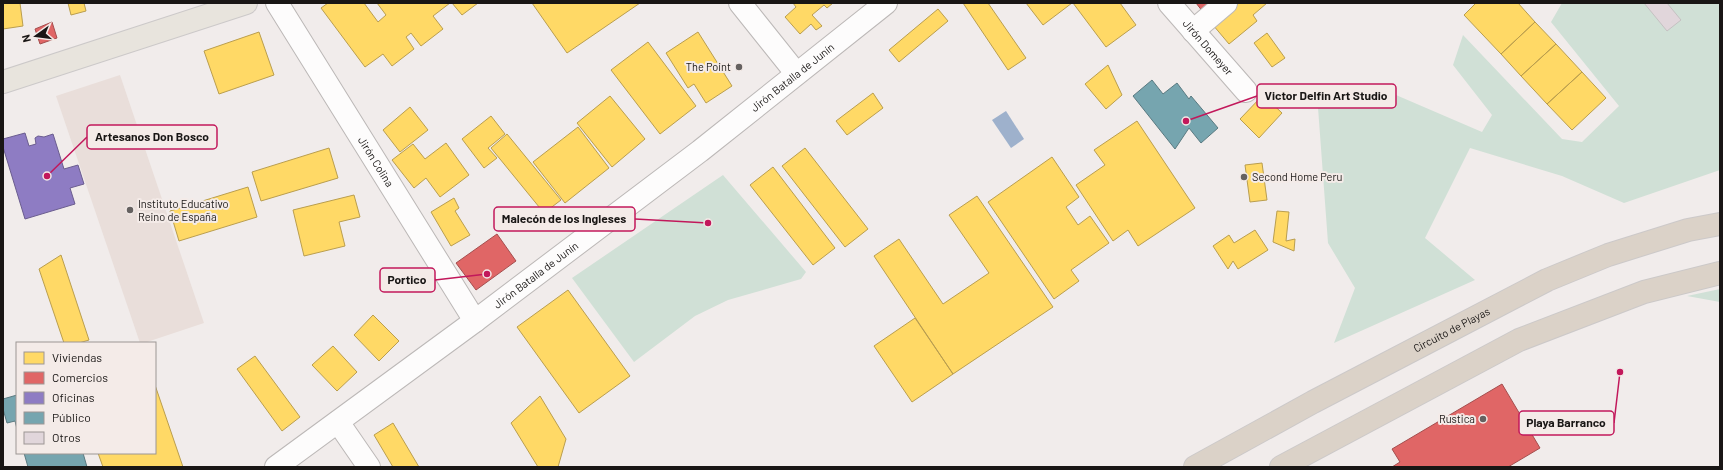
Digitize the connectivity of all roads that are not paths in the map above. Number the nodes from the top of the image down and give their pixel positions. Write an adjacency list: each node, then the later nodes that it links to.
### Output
1 (246, 3): 9 (main road)
2 (277, 3): 13 (street, Jirón Colina)
3 (740, 3): 8 (street)
4 (886, 3): 8 (street, Jirón Batalla de Junín)
5 (1169, 3): 7 (street, Jirón Domeyer)
6 (1226, 3): 7 (street)
7 (1193, 32): 10 (street, Jirón Domeyer)
8 (796, 73): 13 (street, Jirón Batalla de Junín)
9 (3, 82)
10 (1246, 92)
11 (1720, 224): 17 (highway, Circuito de Playas)
12 (1720, 273): 18 (highway)
13 (475, 321): 14 (street, Jirón Batalla de Junín)
14 (338, 422): 15 (street, Jirón Batalla de Junín); 16 (street)
15 (276, 467)
16 (369, 467)
17 (1195, 467)
18 (1281, 467)

